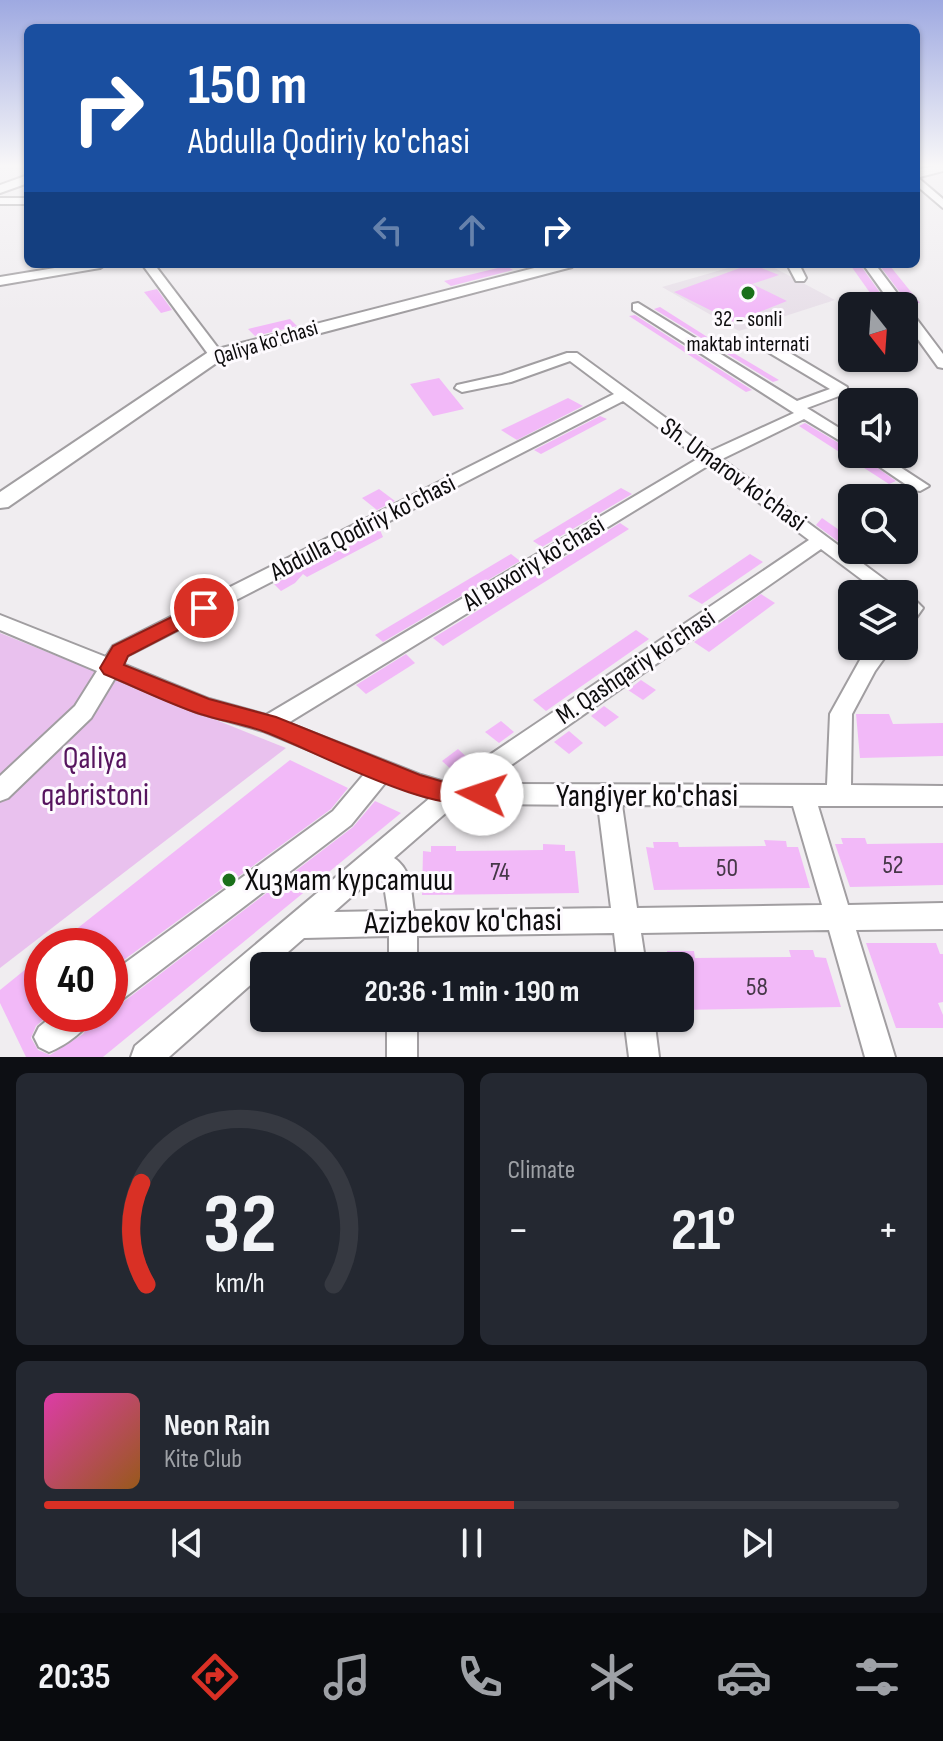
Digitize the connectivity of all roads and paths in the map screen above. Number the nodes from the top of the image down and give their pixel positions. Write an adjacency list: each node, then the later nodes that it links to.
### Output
1 (76, 268): 7 (street)
2 (151, 268): 12 (street)
3 (552, 268): 12 (main road, Qaliya ko'chasi)
4 (795, 268): 6 (street)
5 (872, 268): 8 (street)
6 (800, 278)
7 (0, 281)
8 (890, 292)
9 (638, 307): 16 (street)
10 (918, 330): 13 (street)
11 (773, 349): 16 (street, Al Buxoriy ko'chasi)
12 (216, 355): 21 (main road, Qaliya ko'chasi)
13 (943, 364)
14 (462, 388): 15 (street, Sh. Umarov ko'chasi)
15 (623, 395): 18 (street, Sh. Umarov ko'chasi); 26 (street, Abdulla Qodiriy ko'chasi)
16 (800, 410): 17 (street); 18 (street, Al Buxoriy ko'chasi)
17 (838, 434)
18 (710, 458): 22 (street, Sh. Umarov ko'chasi); 27 (street, Al Buxoriy ko'chasi)
19 (891, 468): 20 (street)
20 (920, 486)
21 (0, 502)
22 (822, 540): 23 (street, Sh. Umarov ko'chasi); 30 (street, M. Qashqariy ko'chasi)
23 (875, 580)
24 (0, 622): 26 (street, Yangiyer ko'chasi)
25 (872, 660): 34 (street)
26 (111, 668): 27 (street, Yangiyer ko'chasi); 29 (street, Abdulla Qodiriy ko'chasi)
27 (268, 724): 28 (street, Yangiyer ko'chasi)
28 (381, 770): 30 (street, Yangiyer ko'chasi); 43 (street)
29 (0, 791)
30 (451, 794): 31 (street, Yangiyer ko'chasi); 35 (street, Azizbekov ko'chasi)
31 (609, 796): 33 (street, Yangiyer ko'chasi); 38 (street)
32 (943, 796): 34 (street, Yangiyer ko'chasi)
33 (803, 797): 34 (street, Yangiyer ko'chasi); 37 (street)
34 (839, 797)
35 (374, 859): 39 (street); 40 (street, Azizbekov ko'chasi)
36 (943, 916): 37 (street, Azizbekov ko'chasi)
37 (838, 918): 38 (street, Azizbekov ko'chasi); 51 (street)
38 (626, 920): 39 (street, Azizbekov ko'chasi); 42 (street)
39 (403, 923): 40 (street, Azizbekov ko'chasi); 41 (street)
40 (299, 925): 48 (street, Azizbekov ko'chasi)
41 (403, 952)
42 (630, 952)
43 (128, 978)
44 (56, 1032): 47 (street)
45 (402, 1032): 49 (street)
46 (641, 1032): 50 (street)
47 (49, 1037)
48 (146, 1057)
49 (402, 1057)
50 (644, 1057)
51 (880, 1057)

